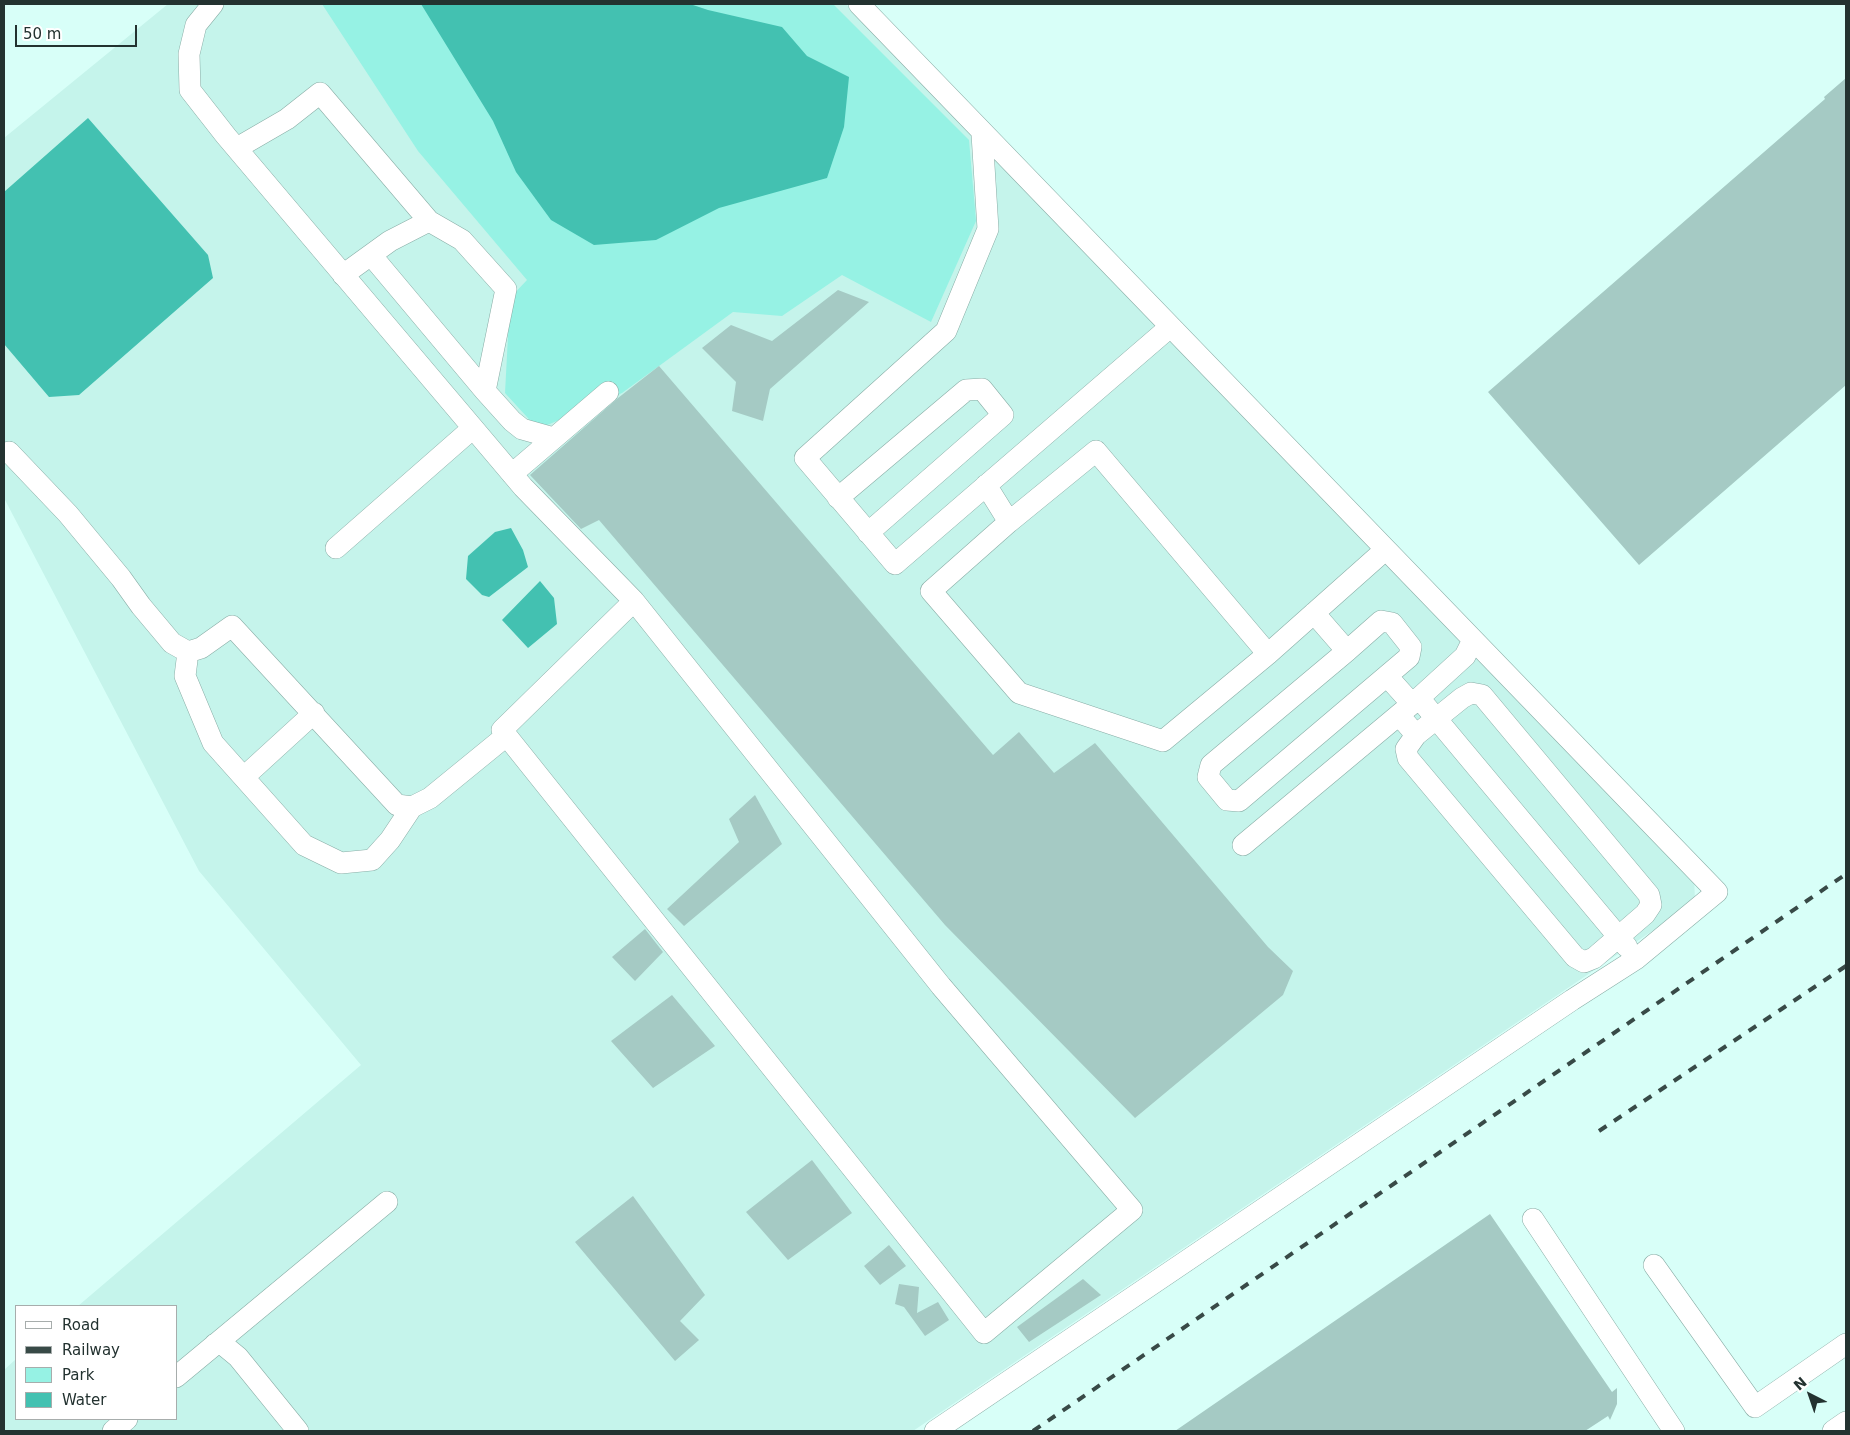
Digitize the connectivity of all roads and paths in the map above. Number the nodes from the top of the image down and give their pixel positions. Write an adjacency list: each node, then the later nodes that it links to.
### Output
1 (213, 4): 4 (street)
2 (858, 4): 3 (street)
3 (982, 134): 8 (street); 16 (street)
4 (237, 148): 5 (street); 7 (street)
5 (429, 221): 6 (street); 9 (street)
6 (371, 255): 7 (street); 9 (street)
7 (343, 275): 11 (street)
8 (1170, 328): 15 (street); 20 (street)
9 (485, 391): 12 (street)
10 (608, 392): 12 (street)
11 (473, 428): 14 (street); 19 (street)
12 (554, 438): 14 (street)
13 (9, 452): 25 (street)
14 (512, 474): 21 (street)
15 (986, 485): 17 (street); 18 (street)
16 (838, 498): 18 (street); 18 (street)
17 (1009, 522): 26 (street); 26 (street)
18 (868, 533)
19 (336, 548)
20 (1385, 550): 22 (street); 23 (street)
21 (634, 601): 32 (street); 32 (street)
22 (1314, 613): 24 (street); 26 (street)
23 (1473, 640): 28 (street); 37 (street)
24 (1347, 651): 27 (street); 27 (street)
25 (188, 652): 29 (street); 33 (street)
26 (1268, 654)
27 (1387, 676): 28 (street)
28 (1410, 706): 30 (street); 31 (street); 35 (street)
29 (314, 713): 33 (street); 34 (street)
30 (1437, 718): 31 (street); 36 (street); 36 (street)
31 (1416, 735): 36 (street)
32 (506, 736): 34 (street)
33 (244, 777): 34 (street)
34 (412, 807)
35 (1242, 845)
36 (1620, 937): 37 (street)
37 (1636, 959): 48 (street)
38 (387, 1202): 41 (street)
39 (1534, 1219): 49 (street)
40 (1654, 1265): 42 (street)
41 (215, 1344): 43 (street); 47 (street)
42 (1846, 1344)
43 (178, 1375)
44 (126, 1420): 46 (street)
45 (1846, 1422): 50 (street)
46 (113, 1431)
47 (298, 1431)
48 (935, 1431)
49 (1674, 1431)
50 (1833, 1431)

